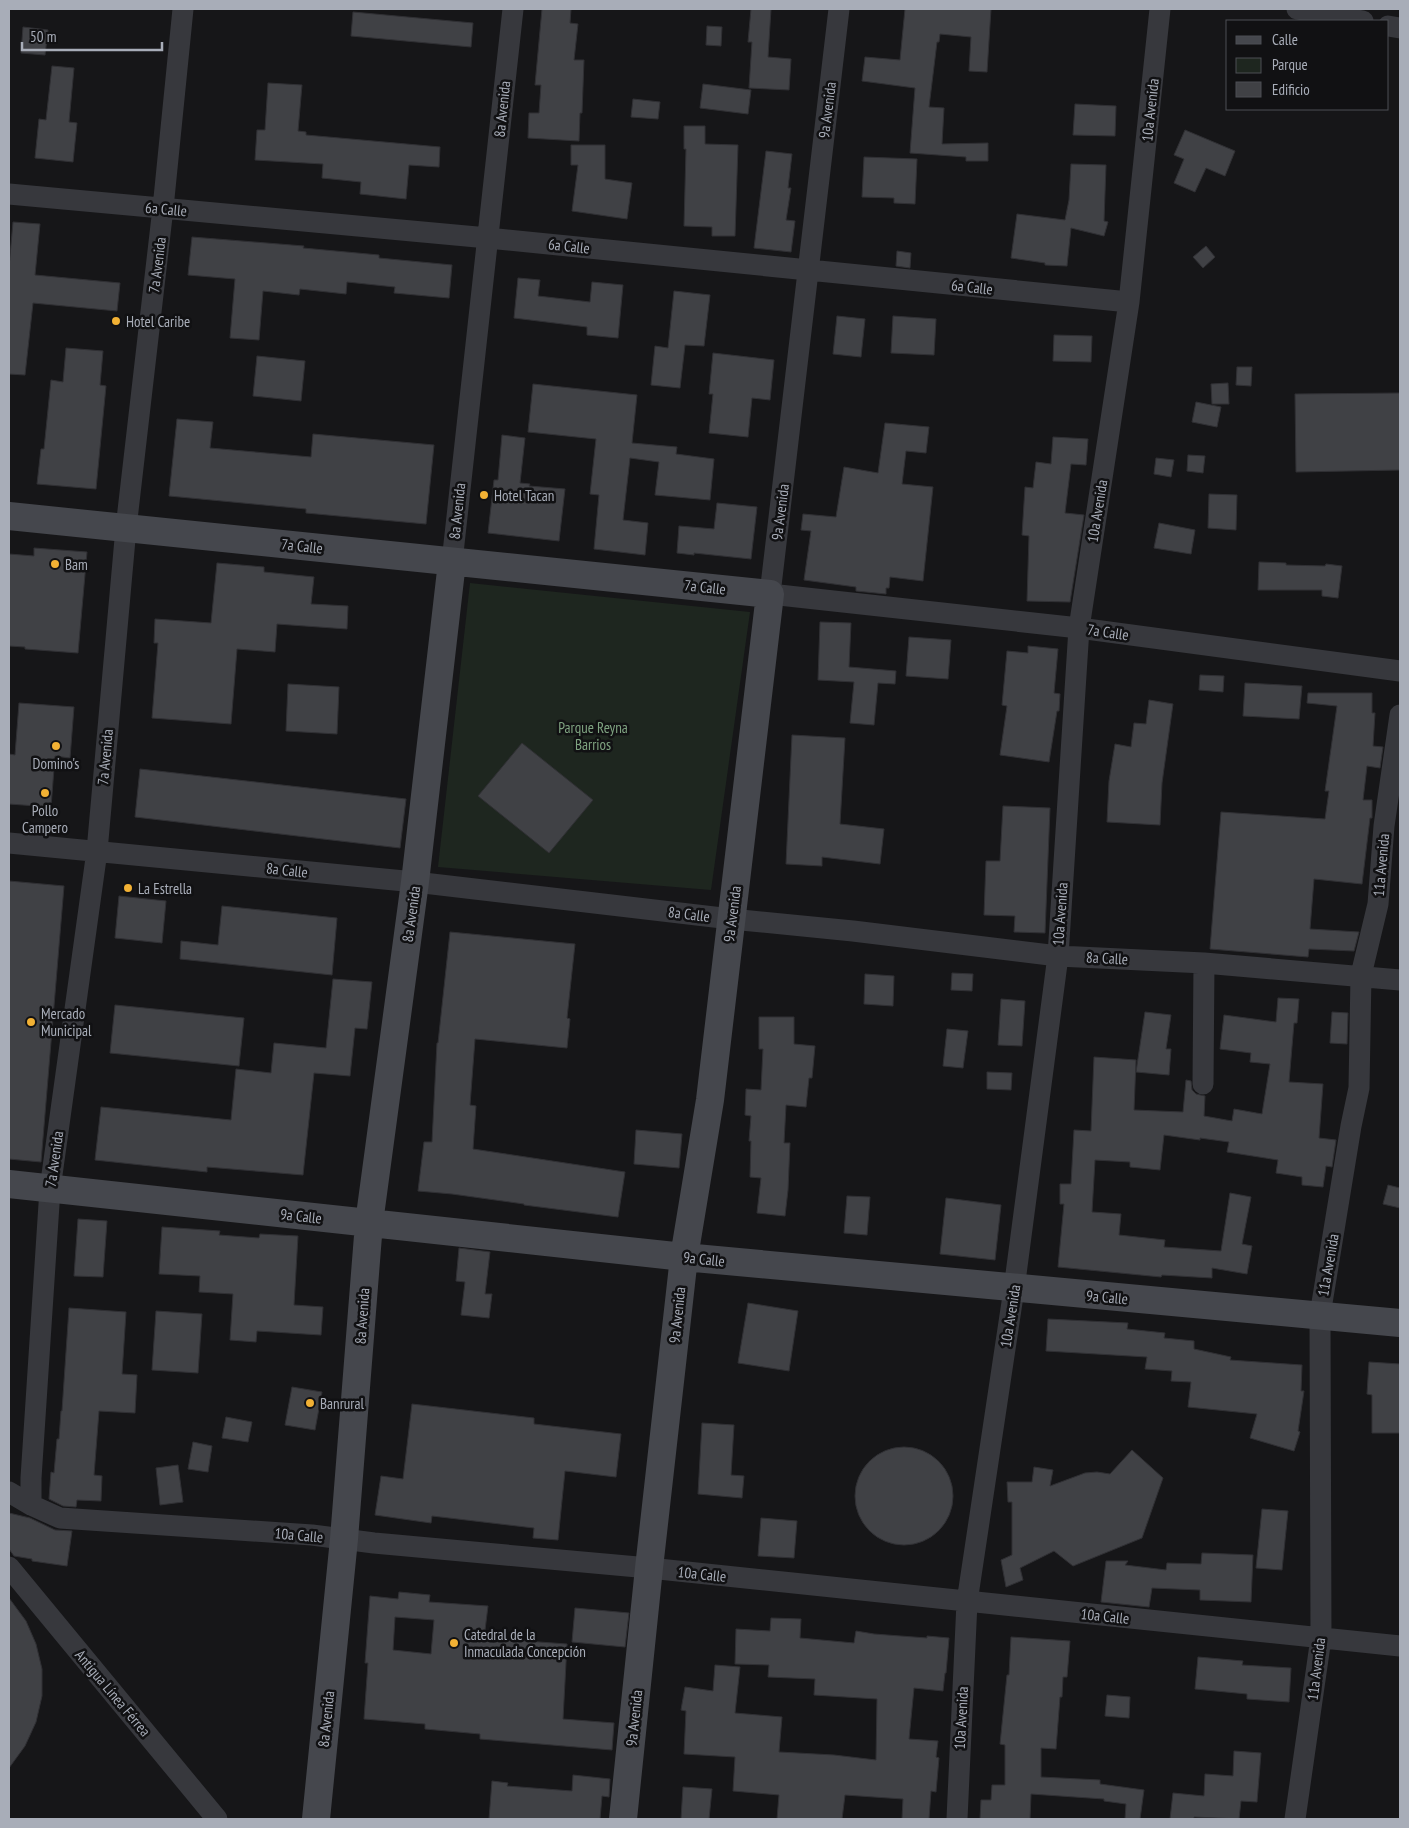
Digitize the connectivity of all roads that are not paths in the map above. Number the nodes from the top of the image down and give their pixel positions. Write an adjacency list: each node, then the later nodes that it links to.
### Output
1 (183, 9): 8 (street, 7a Avenida)
2 (512, 9): 9 (street, 8a Avenida)
3 (839, 9): 10 (street, 9a Avenida)
4 (1160, 9): 11 (street, 10a Avenida)
5 (1297, 9): 6 (street)
6 (1358, 20)
7 (9, 194): 8 (street, 6a Calle)
8 (164, 208): 9 (street, 6a Calle); 13 (street, 7a Avenida)
9 (488, 238): 10 (street, 6a Calle); 14 (street, 8a Avenida)
10 (808, 270): 11 (street, 6a Calle); 15 (street, 9a Avenida)
11 (1129, 302): 16 (street, 10a Avenida)
12 (9, 516): 13 (street, 7a Calle)
13 (126, 528): 14 (street, 7a Calle); 21 (street, 7a Avenida)
14 (452, 562): 15 (street, 7a Calle); 22 (street, 8a Avenida)
15 (770, 594): 16 (street, 7a Calle); 23 (street, 9a Avenida)
16 (1079, 628): 17 (street, 7a Calle); 24 (street, 10a Avenida)
17 (1400, 670)
18 (1400, 715): 19 (street, 11a Avenida)
19 (1396, 778): 26 (street, 11a Avenida)
20 (9, 843): 21 (street, 8a Calle)
21 (97, 851): 22 (street, 8a Calle); 30 (street, 7a Avenida)
22 (415, 882): 23 (street, 8a Calle); 31 (street, 8a Avenida)
23 (731, 919): 24 (street, 8a Calle); 32 (street, 9a Avenida)
24 (1058, 956): 25 (street, 8a Calle); 33 (street, 10a Avenida)
25 (1204, 963): 26 (street, 8a Calle); 28 (street)
26 (1361, 975): 27 (street, 8a Calle); 34 (street, 11a Avenida)
27 (1400, 980)
28 (1203, 1084)
29 (9, 1184): 30 (street, 9a Calle)
30 (50, 1189): 31 (street, 9a Calle); 37 (street, 7a Avenida)
31 (369, 1223): 32 (street, 9a Calle); 38 (street, 8a Avenida)
32 (684, 1257): 33 (street, 9a Calle); 40 (street, 9a Avenida)
33 (1014, 1289): 34 (street, 9a Calle); 41 (street, 10a Avenida)
34 (1320, 1315): 35 (street, 9a Calle); 42 (street, 11a Avenida)
35 (1400, 1323)
36 (9, 1492): 37 (street, 10a Calle)
37 (31, 1505): 38 (street, 10a Calle)
38 (344, 1539): 40 (street, 10a Calle); 45 (street, 8a Avenida)
39 (9, 1567): 44 (street, Antigua Línea Férrea)
40 (649, 1568): 41 (street, 10a Calle); 46 (street, 9a Avenida)
41 (966, 1602): 42 (street, 10a Calle); 47 (street, 10a Avenida)
42 (1321, 1638): 43 (street, 10a Calle); 48 (street, 11a Avenida)
43 (1400, 1646)
44 (217, 1819)
45 (316, 1819)
46 (623, 1819)
47 (957, 1819)
48 (1295, 1819)

